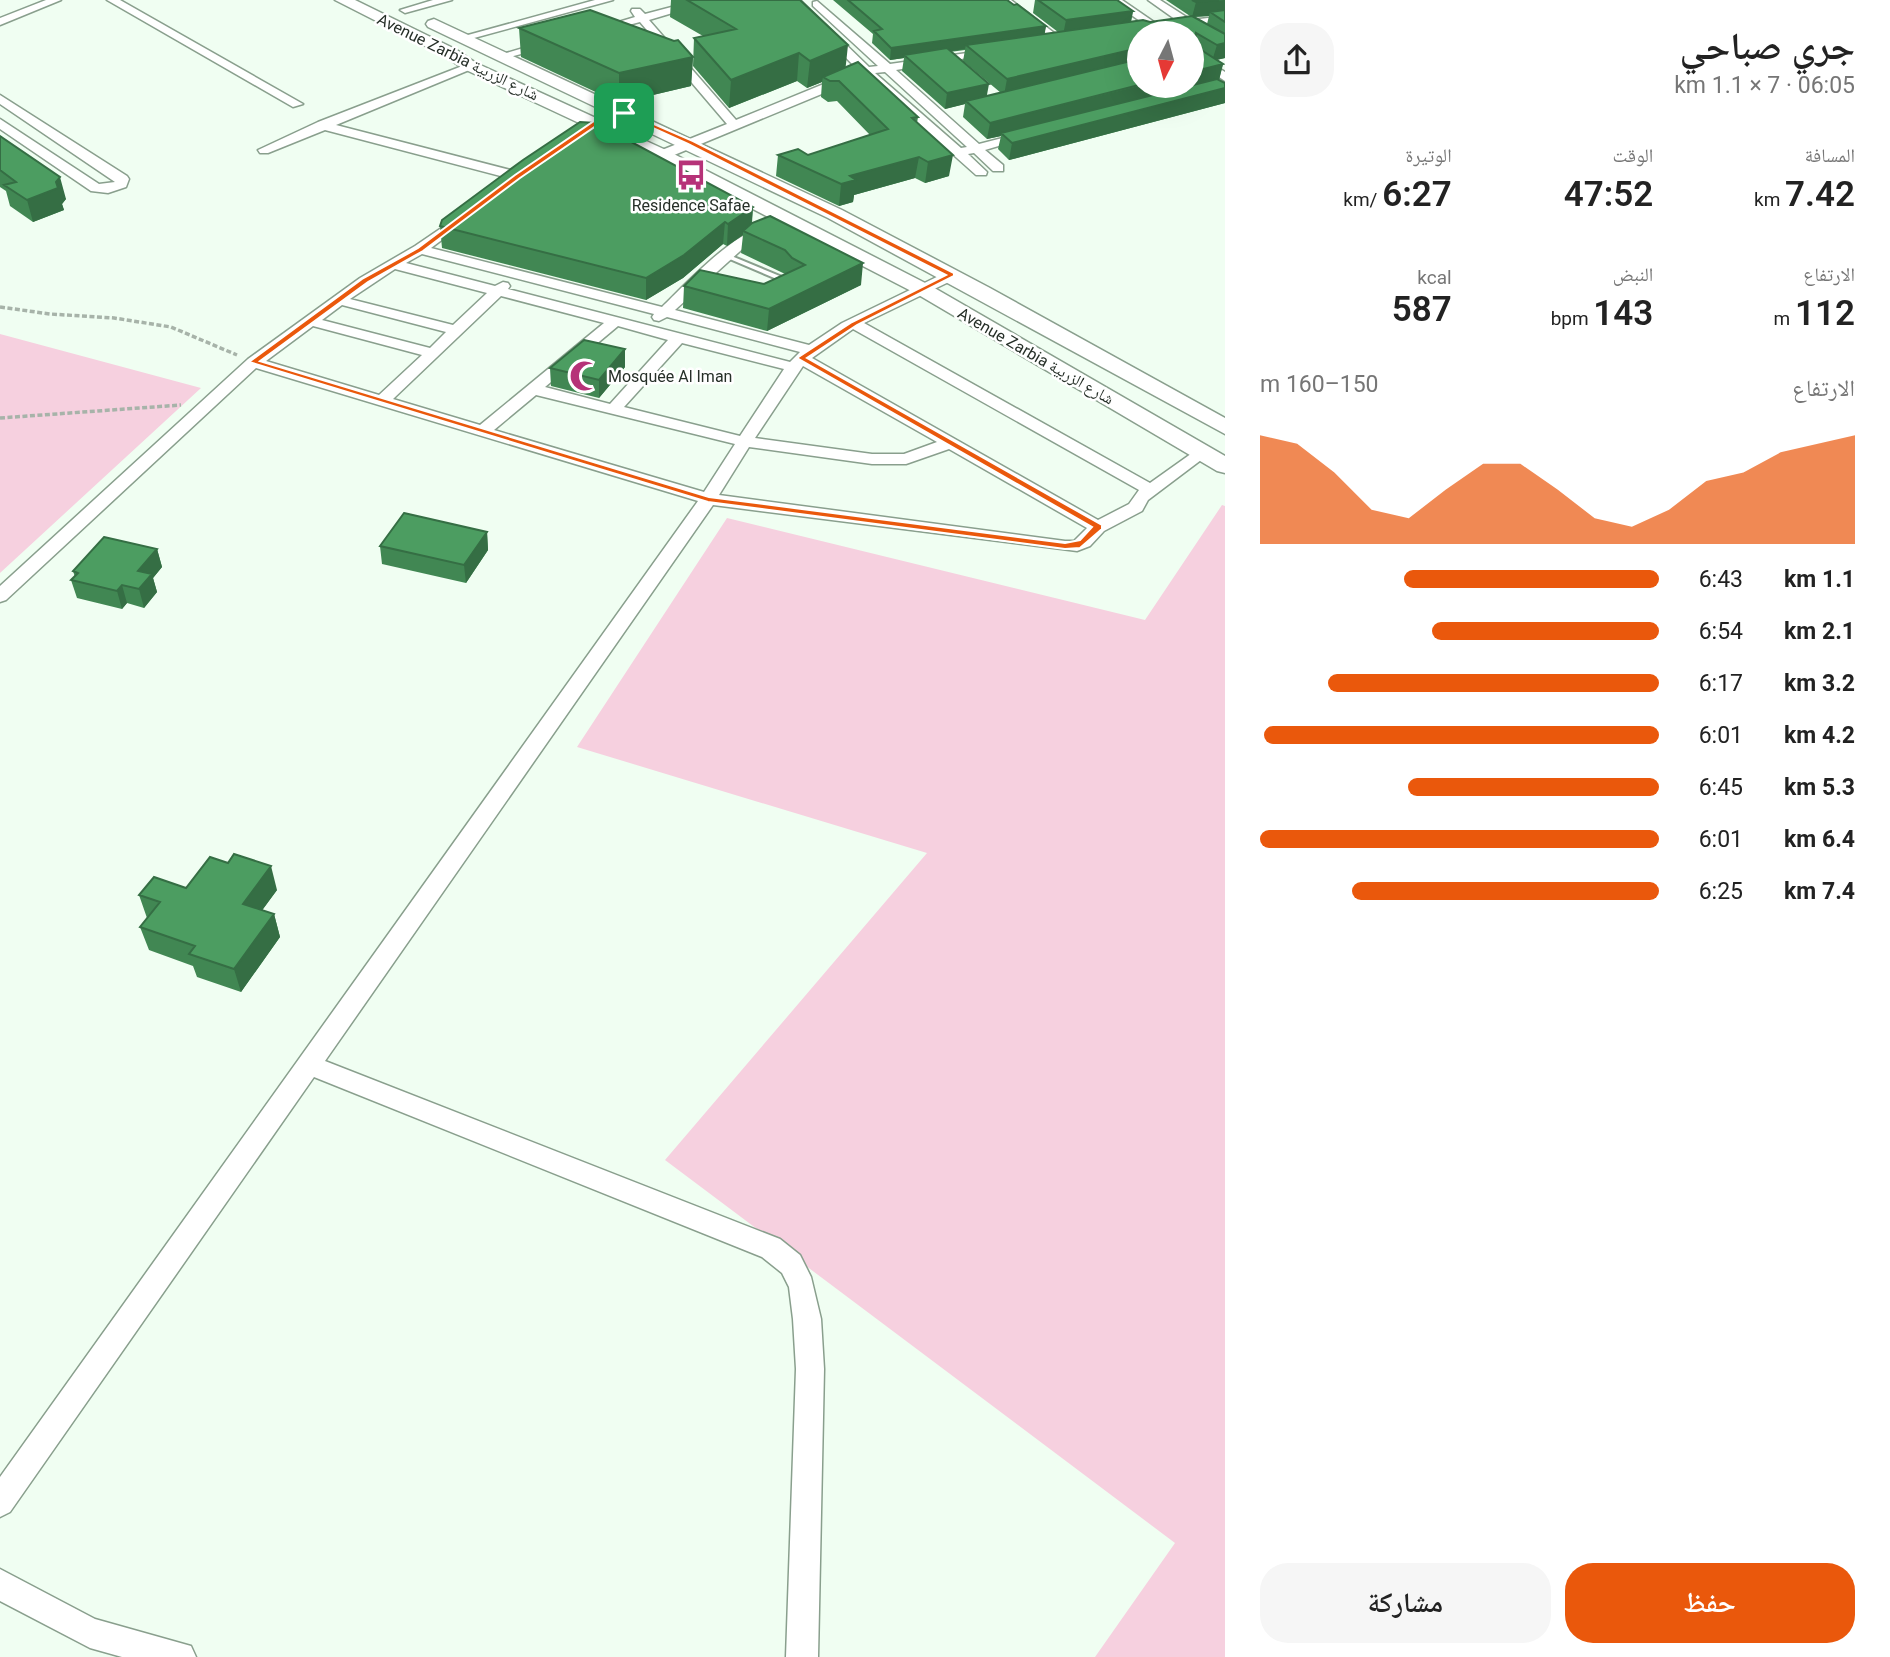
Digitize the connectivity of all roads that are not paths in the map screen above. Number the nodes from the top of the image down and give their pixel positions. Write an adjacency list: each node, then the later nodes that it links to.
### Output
1 (56, 0): 22 (street)
2 (112, 0): 43 (street)
3 (343, 0): 28 (main road, Avenue Zarbia شارع الزربية)
4 (384, 0): 15 (main road, Avenue Zarbia شارع الزربية)
5 (447, 0): 15 (street)
6 (548, 0): 16 (street)
7 (608, 0): 16 (street)
8 (672, 0): 17 (street)
9 (711, 0): 17 (street)
10 (794, 0): 31 (street)
11 (813, 0): 29 (street)
12 (1004, 0): 30 (street)
13 (1115, 0): 20 (street)
14 (1153, 0): 21 (street)
15 (405, 10): 28 (main road, Avenue Zarbia شارع الزربية)
16 (567, 11): 28 (street)
17 (639, 14): 19 (street); 25 (street); 50 (street)
18 (1225, 19): 23 (street)
19 (595, 20)
20 (1146, 21)
21 (1185, 21)
22 (0, 22)
23 (1204, 22)
24 (1204, 34): 33 (street)
25 (580, 35)
26 (543, 39): 27 (street); 34 (street); 34 (street)
27 (556, 42)
28 (462, 44): 34 (main road, Avenue Zarbia شارع الزربية); 37 (main road, Avenue Zarbia شارع الزربية)
29 (862, 44): 31 (street); 38 (street)
30 (1035, 45)
31 (843, 48): 40 (street)
32 (1010, 48): 35 (street)
33 (1225, 48)
34 (499, 51): 44 (main road, Avenue Zarbia شارع الزربية)
35 (947, 57): 38 (street); 39 (street)
36 (1204, 63): 41 (street)
37 (470, 66): 48 (main road, Avenue Zarbia شارع الزربية); 49 (street)
38 (887, 66): 40 (street); 45 (street)
39 (958, 66)
40 (866, 71): 46 (street); 50 (street)
41 (1225, 77)
42 (0, 99): 47 (street)
43 (297, 104)
44 (624, 113): 48 (street); 52 (main road, Avenue Zarbia شارع الزربية)
45 (947, 116): 46 (street); 54 (street)
46 (923, 120): 56 (street)
47 (0, 123)
48 (596, 123): 53 (street); 57 (main road, Avenue Zarbia شارع الزربية)
49 (322, 125): 55 (street); 60 (street)
50 (734, 125): 52 (street)
51 (1042, 132): 54 (street)
52 (691, 143): 57 (street); 67 (main road, Avenue Zarbia شارع الزربية)
53 (562, 146)
54 (977, 148): 56 (street); 58 (street)
55 (264, 150)
56 (961, 152): 59 (street)
57 (662, 155): 62 (main road, Avenue Zarbia شارع الزربية)
58 (998, 168)
59 (981, 172)
60 (518, 176)
61 (474, 209): 63 (street)
62 (789, 220): 64 (street); 68 (main road, Avenue Zarbia شارع الزربية)
63 (420, 250): 65 (street); 66 (street)
64 (727, 256): 69 (lane); 73 (street)
65 (392, 264): 70 (street); 71 (street)
66 (517, 274): 70 (street); 72 (street)
67 (952, 275): 68 (street); 86 (main road, Avenue Zarbia شارع الزربية)
68 (923, 290): 76 (street); 90 (main road, Avenue Zarbia شارع الزربية)
69 (771, 291)
70 (496, 292): 74 (street); 77 (street)
71 (338, 300): 75 (street); 77 (street)
72 (620, 301): 73 (street); 74 (street)
73 (664, 311): 78 (street); 81 (street)
74 (609, 319): 78 (street); 83 (street)
75 (309, 321): 80 (street); 82 (street)
76 (855, 323): 81 (street); 92 (street)
77 (455, 330): 80 (street)
78 (649, 330): 79 (street)
79 (678, 338): 81 (street); 85 (street)
80 (433, 353): 84 (street)
81 (802, 358): 88 (street); 89 (street)
82 (253, 362): 84 (street); 95 (street)
83 (536, 390): 85 (street); 87 (street)
84 (383, 400): 87 (street)
85 (614, 409): 88 (street)
86 (1225, 427)
87 (484, 430): 93 (street)
88 (745, 442): 89 (street); 93 (street)
89 (950, 443): 94 (street)
90 (1201, 454): 91 (main road, Avenue Zarbia شارع الزربية); 92 (street)
91 (1225, 466)
92 (1151, 490): 94 (street)
93 (708, 499): 94 (street); 96 (street)
94 (1098, 527)
95 (0, 596)
96 (310, 1065): 97 (street); 100 (street)
97 (0, 1502)
98 (0, 1584): 99 (street)
99 (180, 1657)
100 (802, 1657)

